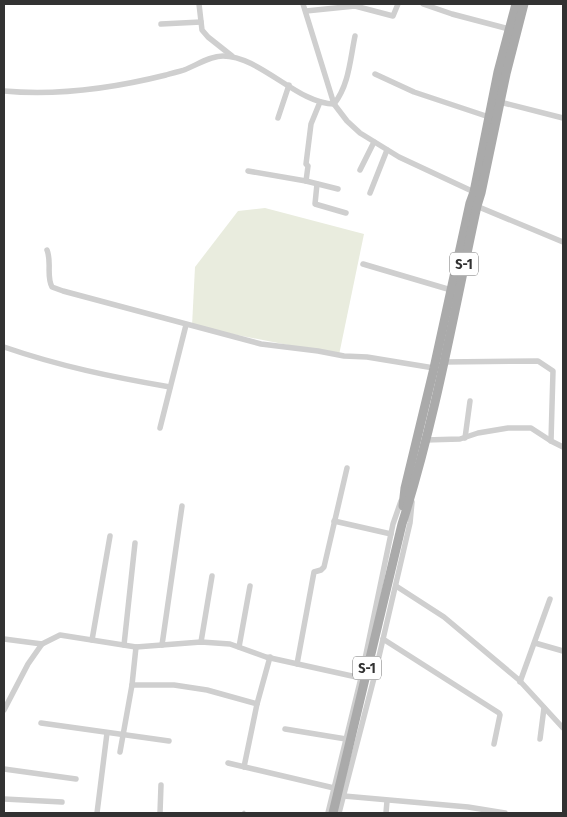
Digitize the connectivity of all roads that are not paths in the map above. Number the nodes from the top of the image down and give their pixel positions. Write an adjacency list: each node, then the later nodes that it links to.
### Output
1 (199, 4): 8 (street)
2 (303, 4): 7 (street)
3 (398, 4): 7 (street)
4 (423, 4): 10 (street)
5 (516, 4): 10 (main road, S-1)
6 (524, 4): 17 (main road, S-1)
7 (306, 11): 18 (street)
8 (201, 22): 9 (street); 12 (street)
9 (161, 24)
10 (509, 29): 20 (main road, S-1)
11 (355, 36): 18 (street)
12 (234, 58): 14 (street); 15 (street)
13 (375, 74): 20 (street)
14 (288, 85): 16 (street); 19 (street)
15 (4, 91)
16 (320, 102): 18 (street); 26 (street)
17 (500, 102): 20 (main road, S-1); 21 (street)
18 (334, 104): 22 (street)
19 (278, 118)
20 (493, 118): 29 (main road, S-1); 31 (main road, S-1)
21 (563, 118)
22 (374, 142): 23 (street); 24 (street)
23 (387, 150): 29 (street); 30 (street)
24 (360, 170)
25 (248, 171): 26 (street)
26 (306, 181): 27 (street)
27 (317, 184): 28 (street); 32 (street)
28 (338, 189)
29 (474, 192): 31 (main road, S-1)
30 (370, 193)
31 (473, 205): 33 (street); 36 (main road, S-1); 39 (main road, S-1)
32 (346, 213)
33 (563, 242)
34 (47, 250): 37 (street)
35 (363, 264): 36 (street)
36 (451, 290): 40 (main road, S-1)
37 (186, 325): 40 (street); 41 (street)
38 (4, 347): 41 (street)
39 (444, 362): 45 (main road, S-1); 46 (street)
40 (434, 368): 49 (main road, S-1)
41 (170, 387): 43 (street)
42 (470, 401): 44 (street)
43 (160, 428)
44 (465, 438): 45 (street); 46 (street)
45 (425, 440): 49 (main road, S-1)
46 (551, 441): 47 (street)
47 (563, 447)
48 (347, 468): 51 (street)
49 (409, 489): 52 (street); 57 (street); 101 (main road, S-1)
50 (182, 506): 66 (street)
51 (334, 521): 52 (street); 71 (street)
52 (391, 534): 72 (street)
53 (110, 536): 61 (street)
54 (135, 543): 65 (street)
55 (212, 576): 62 (street)
56 (250, 586): 68 (street)
57 (396, 586): 60 (street); 73 (street)
58 (550, 598): 63 (street)
59 (4, 639): 64 (street)
60 (383, 639): 86 (street); 94 (street)
61 (92, 640): 64 (street); 65 (street)
62 (202, 642): 66 (street); 68 (street)
63 (535, 643): 69 (street); 73 (street)
64 (42, 644): 77 (street)
65 (124, 645): 67 (street)
66 (162, 645): 67 (street)
67 (136, 647): 74 (street)
68 (239, 647): 70 (street)
69 (563, 651)
70 (270, 657): 71 (street); 75 (street)
71 (297, 664): 72 (street)
72 (361, 678): 83 (street)
73 (520, 682): 76 (street)
74 (132, 685): 75 (street); 82 (street)
75 (257, 704): 89 (street)
76 (544, 708): 79 (street); 84 (street)
77 (4, 710)
78 (41, 723): 81 (street)
79 (563, 728)
80 (285, 729): 83 (street)
81 (106, 733): 82 (street); 98 (street)
82 (122, 734): 85 (street); 87 (street)
83 (346, 739): 93 (street)
84 (540, 739)
85 (169, 741)
86 (494, 744)
87 (120, 752)
88 (228, 763): 89 (street)
89 (244, 767): 93 (street)
90 (4, 769): 91 (street)
91 (76, 779)
92 (161, 785): 99 (street)
93 (334, 788): 100 (street)
94 (344, 796): 96 (street); 102 (street)
95 (4, 799): 97 (street)
96 (387, 800): 103 (street); 104 (street)
97 (62, 802)
98 (97, 813)
99 (160, 813)
100 (328, 813)
101 (333, 813)
102 (340, 813)
103 (386, 813)
104 (505, 813)

